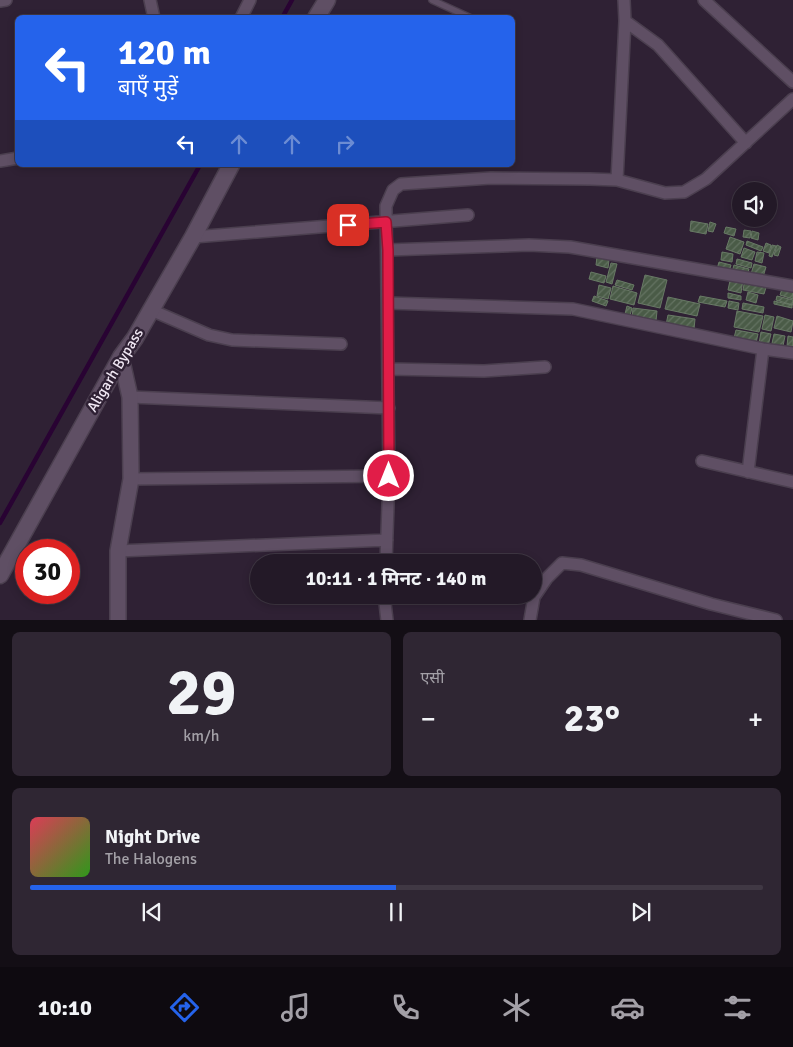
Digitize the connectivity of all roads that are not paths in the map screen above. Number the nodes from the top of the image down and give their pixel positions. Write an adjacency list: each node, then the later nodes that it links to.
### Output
1 (6, 0): 8 (street)
2 (150, 0): 9 (street)
3 (250, 0): 10 (street)
4 (327, 0): 11 (main road)
5 (432, 0): 12 (lane)
6 (624, 0): 13 (street)
7 (704, 0): 14 (street)
8 (0, 1)
9 (153, 15)
10 (242, 15)
11 (318, 15)
12 (464, 15)
13 (625, 21): 16 (street); 20 (street)
14 (793, 82)
15 (793, 99): 16 (street)
16 (746, 143): 20 (street)
17 (15, 158): 18 (street)
18 (0, 161)
19 (230, 167): 23 (main road, Aligarh Bypass)
20 (617, 180): 22 (street)
21 (468, 215): 22 (street)
22 (386, 222): 23 (street); 24 (street)
23 (194, 237): 27 (main road, Aligarh Bypass)
24 (388, 250): 25 (street); 26 (street)
25 (793, 286)
26 (388, 303): 29 (street); 33 (street)
27 (151, 310): 28 (street); 31 (main road, Aligarh Bypass)
28 (341, 344)
29 (763, 349): 30 (street); 37 (street)
30 (793, 353)
31 (121, 357): 34 (street); 44 (main road, Aligarh Bypass)
32 (546, 367): 33 (street)
33 (388, 370): 35 (street)
34 (130, 396): 35 (street); 39 (street)
35 (389, 408): 38 (street)
36 (702, 461): 37 (street)
37 (748, 472): 40 (street)
38 (389, 476): 39 (street); 41 (street)
39 (131, 478): 42 (street)
40 (793, 482)
41 (387, 540): 42 (street); 43 (street)
42 (118, 551): 46 (street)
43 (386, 554)
44 (0, 575)
45 (385, 604): 47 (street)
46 (118, 620)
47 (387, 620)
48 (530, 620): 49 (street)
49 (776, 620)

